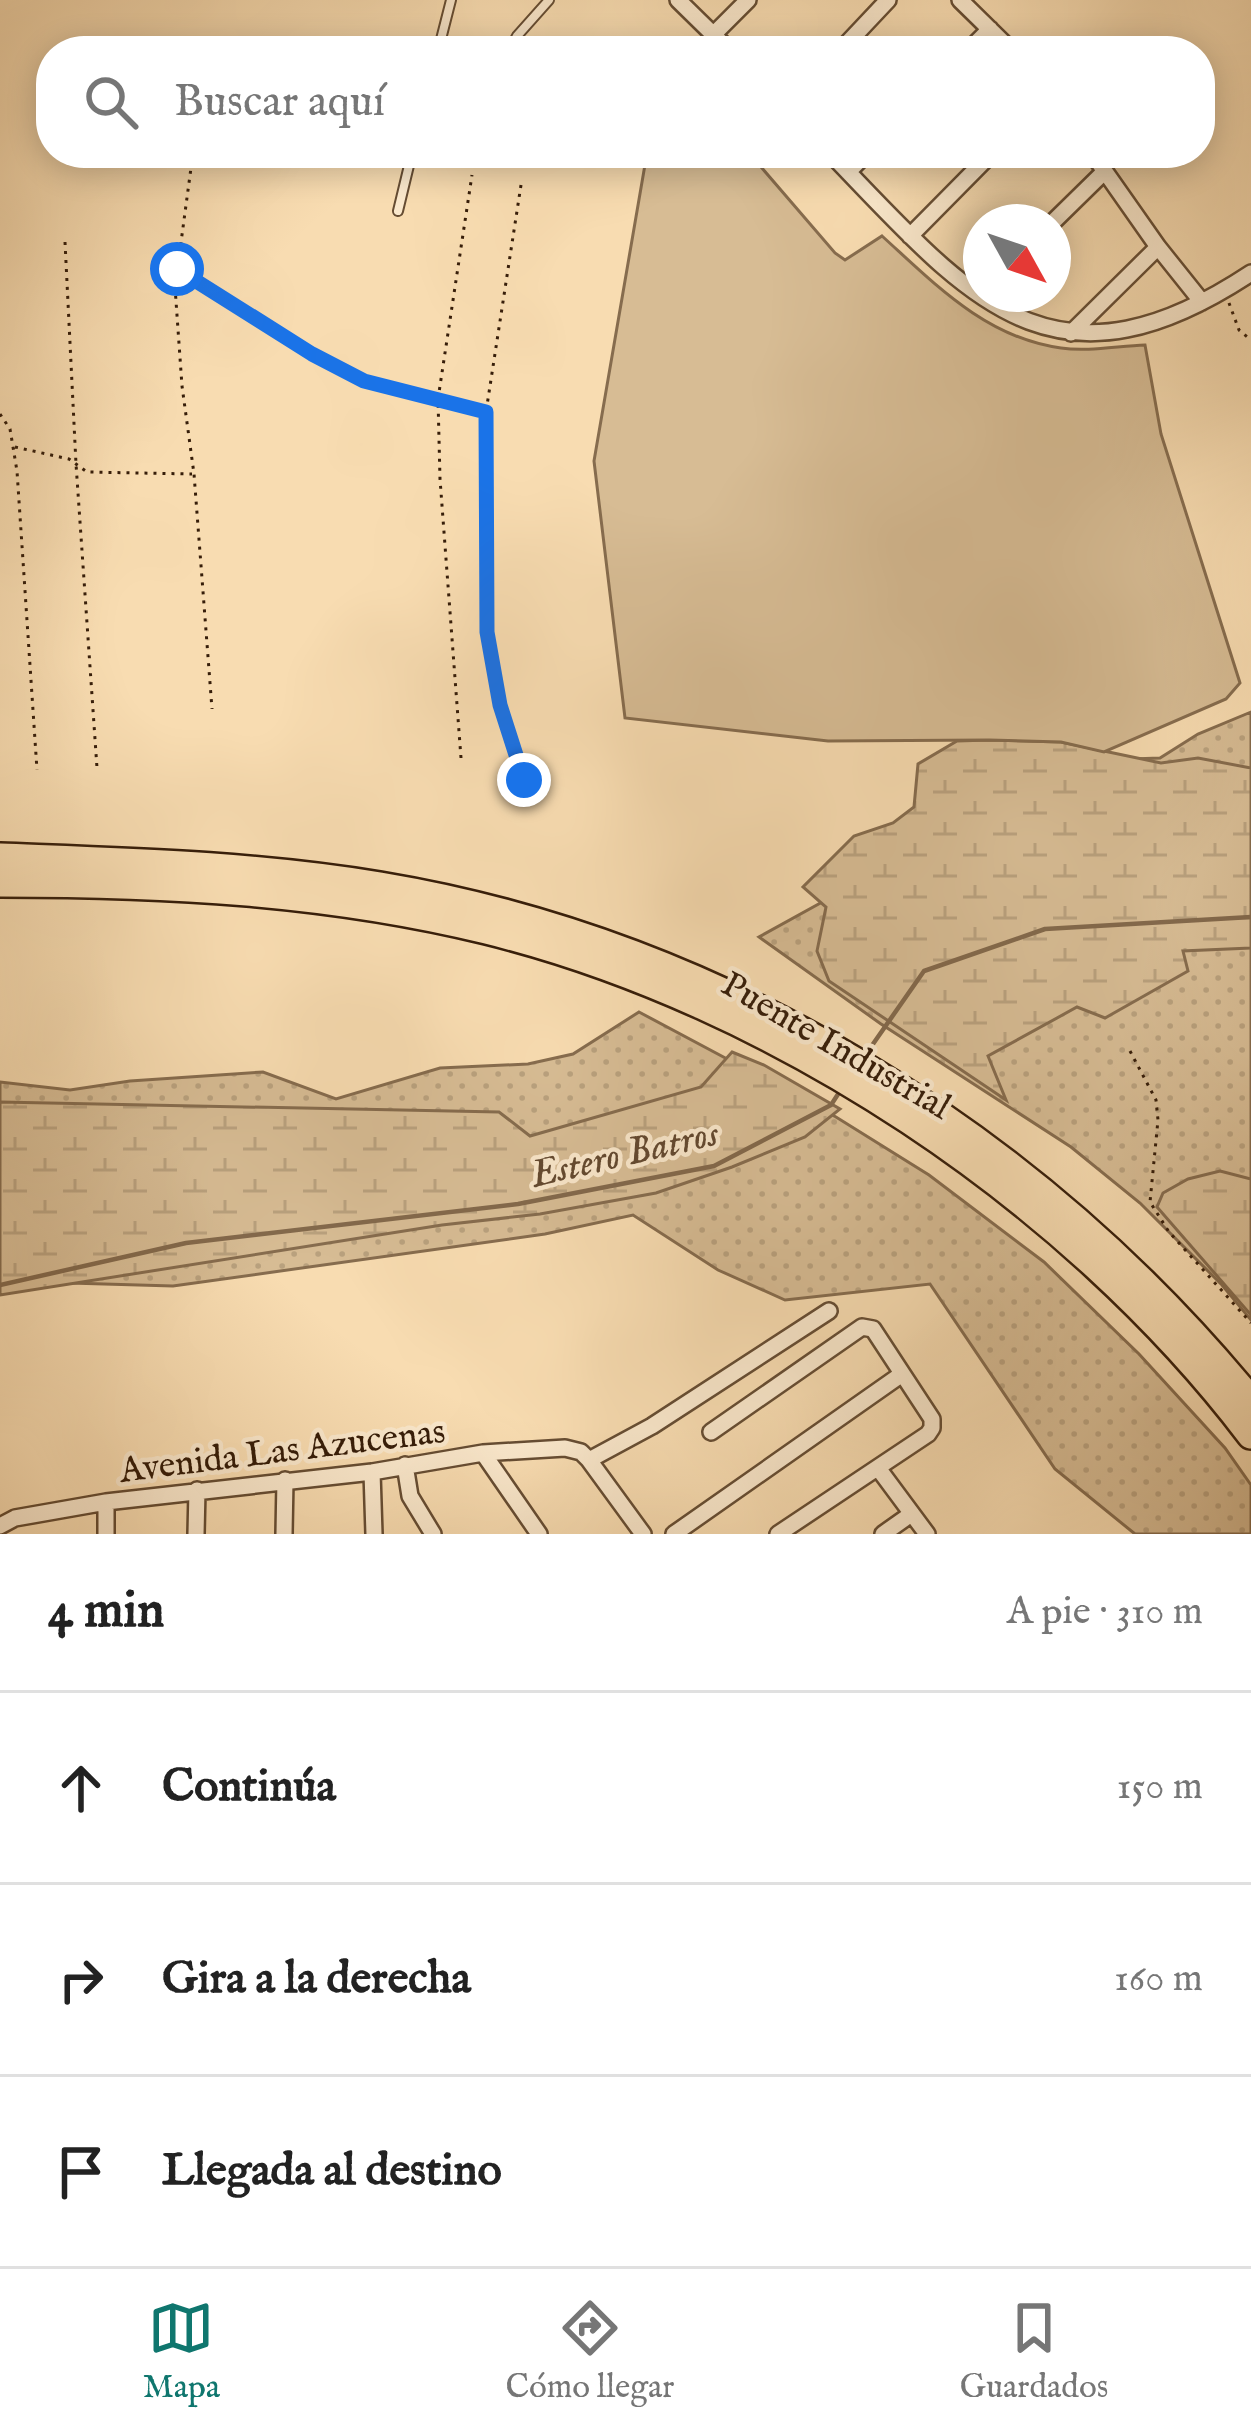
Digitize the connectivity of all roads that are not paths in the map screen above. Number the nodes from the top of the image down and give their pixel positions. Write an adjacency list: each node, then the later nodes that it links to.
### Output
1 (451, 0): 9 (lane)
2 (548, 0): 10 (lane)
3 (678, 0): 8 (street)
4 (748, 0): 8 (street)
5 (888, 0): 11 (street)
6 (961, 0): 7 (street)
7 (990, 29): 12 (street); 13 (street)
8 (714, 34)
9 (442, 36)
10 (517, 36)
11 (854, 36)
12 (983, 36)
13 (997, 36)
14 (408, 168): 22 (lane)
15 (844, 168): 19 (street)
16 (852, 168): 19 (street)
17 (977, 168): 23 (street)
18 (1101, 168): 20 (street)
19 (848, 172): 23 (street)
20 (1104, 172): 21 (street); 24 (street)
21 (1071, 204)
22 (398, 211)
23 (910, 236): 26 (street)
24 (1158, 247): 27 (street); 29 (street)
25 (1251, 273): 27 (street)
26 (963, 280)
27 (1202, 302): 29 (street)
28 (1008, 312): 29 (street)
29 (1071, 333)
30 (0, 857): 32 (highway, Puente Industrial)
31 (0, 883): 32 (highway, Puente Industrial)
32 (490, 921): 35 (highway, Puente Industrial); 37 (highway, Puente Industrial)
33 (829, 1311): 39 (street)
34 (902, 1374): 36 (street); 41 (street); 55 (street)
35 (1251, 1401)
36 (711, 1432)
37 (1251, 1435)
38 (483, 1453): 39 (street, Avenida Las Azucenas); 40 (street, Avenida Las Azucenas); 53 (street)
39 (590, 1460): 54 (street)
40 (405, 1465): 42 (street, Avenida Las Azucenas); 52 (street)
41 (878, 1468): 56 (street); 58 (street)
42 (373, 1472): 43 (street, Avenida Las Azucenas); 51 (street)
43 (285, 1480): 44 (street, Avenida Las Azucenas); 50 (street)
44 (197, 1490): 45 (street, Avenida Las Azucenas); 49 (street)
45 (106, 1502): 47 (street, Avenida Las Azucenas); 48 (street)
46 (907, 1517): 57 (street)
47 (10, 1526)
48 (106, 1534)
49 (196, 1534)
50 (284, 1534)
51 (374, 1534)
52 (433, 1534)
53 (539, 1534)
54 (643, 1534)
55 (674, 1534)
56 (778, 1534)
57 (883, 1534)
58 (927, 1534)

